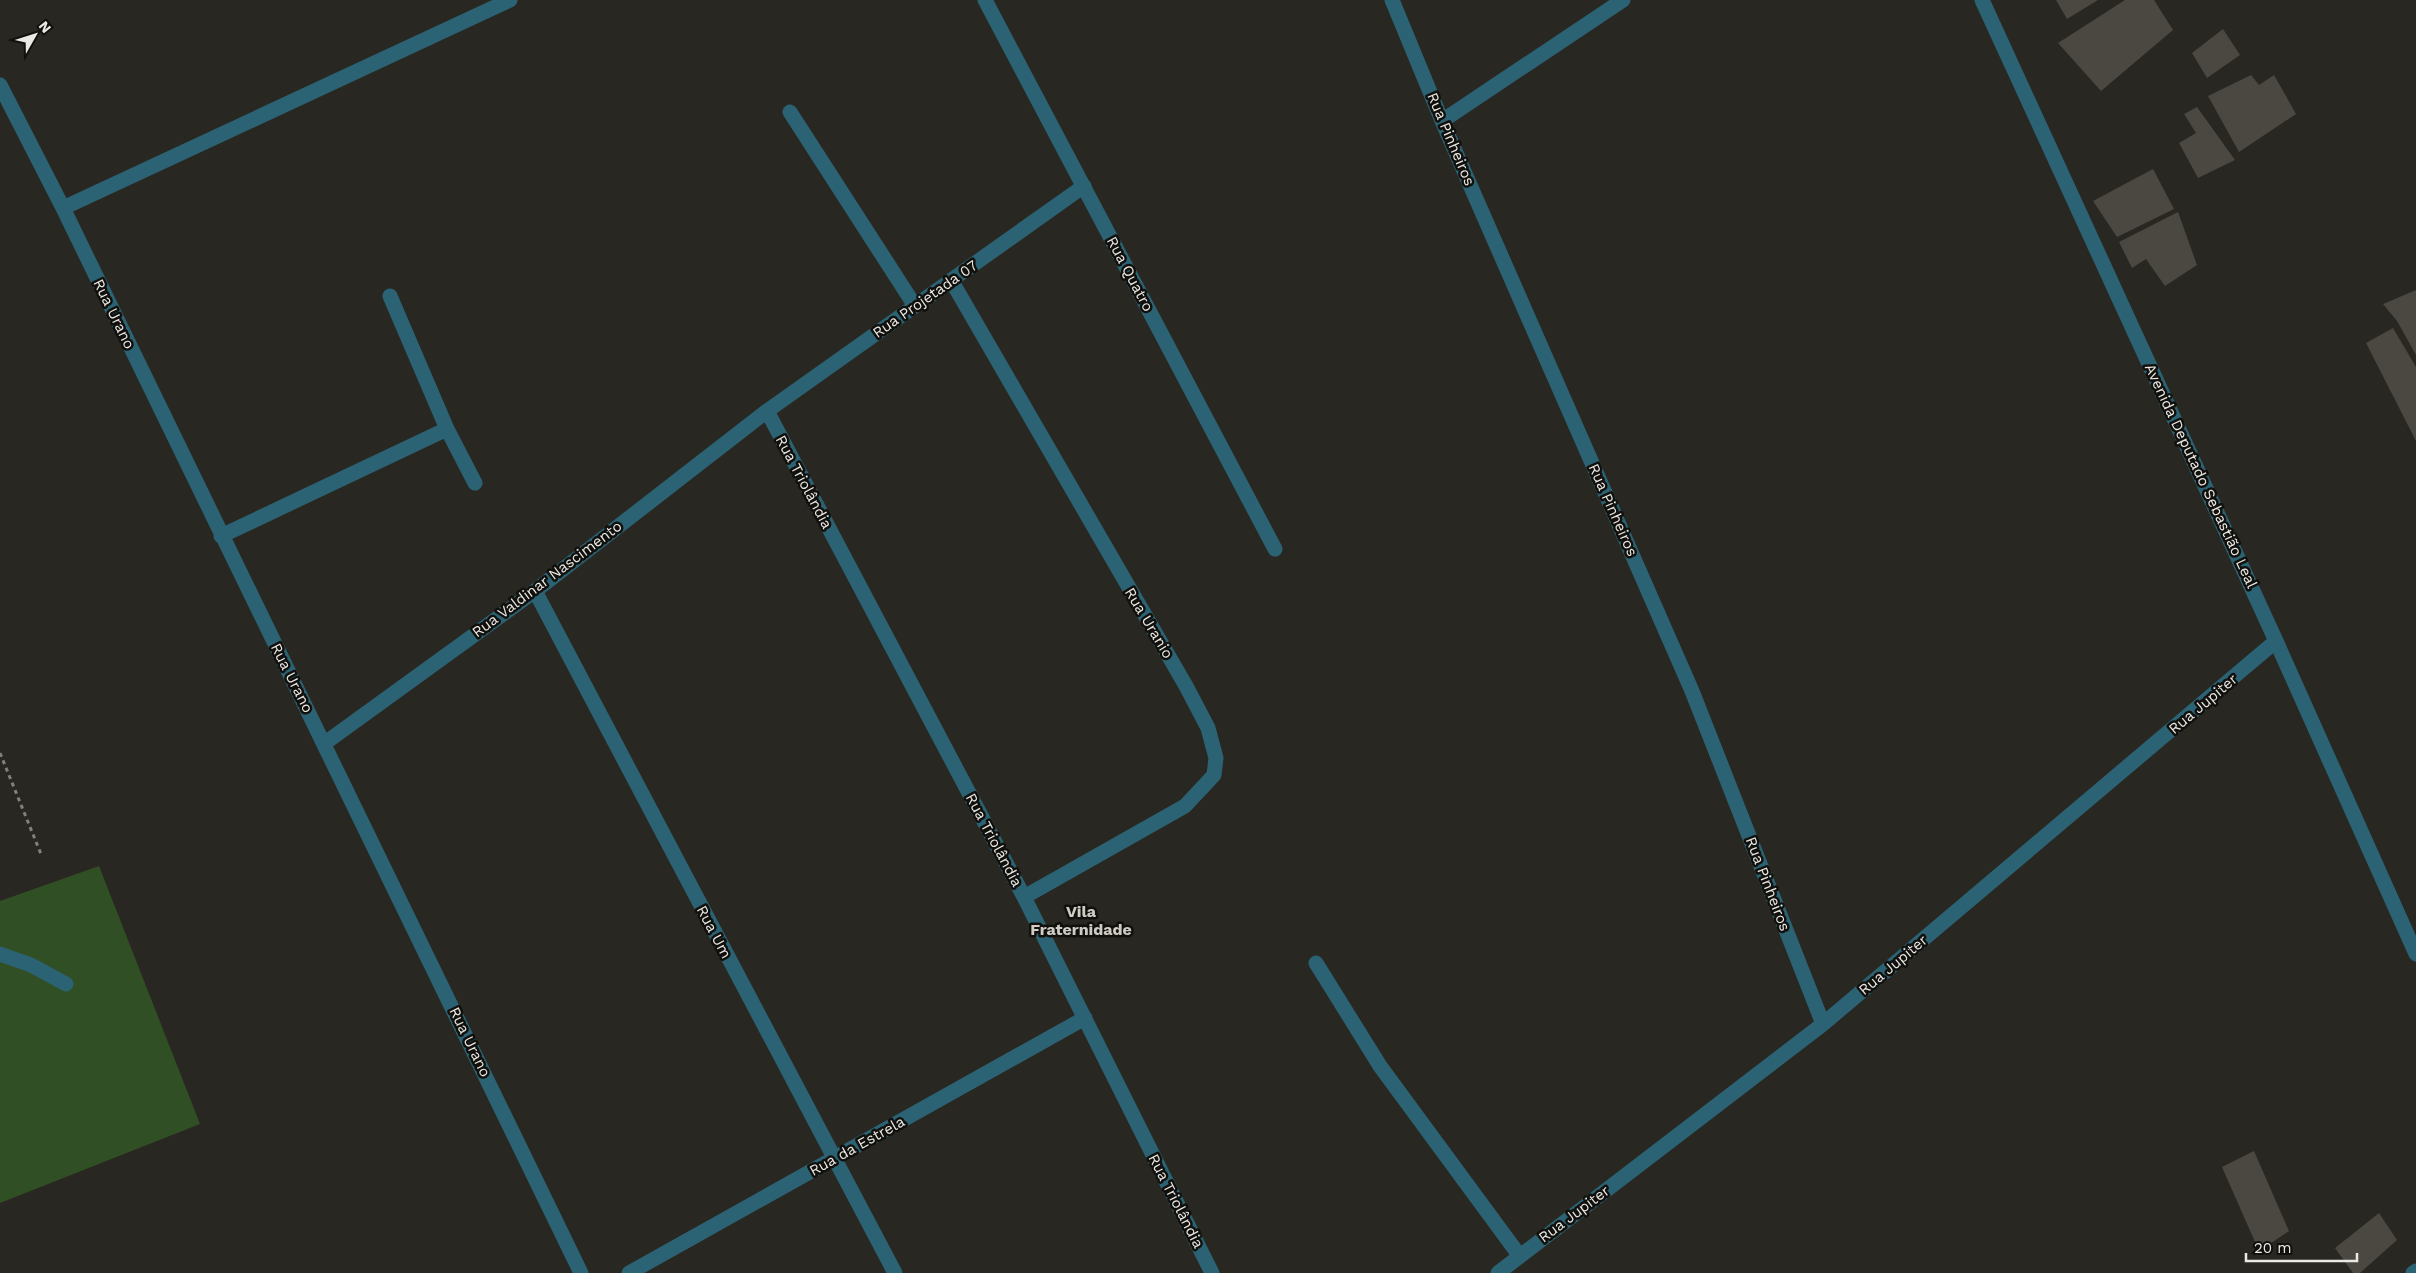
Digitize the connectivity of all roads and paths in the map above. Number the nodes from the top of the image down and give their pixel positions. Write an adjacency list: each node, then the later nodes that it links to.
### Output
1 (510, 0): 10 (street)
2 (985, 0): 9 (street, Rua Quatro)
3 (1392, 0): 8 (street, Rua Pinheiros)
4 (1623, 0): 8 (street)
5 (1982, 0): 20 (street, Avenida Deputado Sebastião Leal)
6 (0, 85): 10 (street, Rua Urano)
7 (790, 112): 13 (street)
8 (1442, 121): 30 (street, Rua Pinheiros)
9 (1084, 186): 11 (street, Rua Projetada 07); 18 (street, Rua Quatro)
10 (63, 208): 17 (street, Rua Urano)
11 (951, 280): 13 (street, Rua Projetada 07); 24 (street, Rua Uranio)
12 (390, 296): 15 (street)
13 (914, 306): 14 (street, Rua Projetada 07)
14 (767, 411): 19 (street, Rua Valdinar Nascimento); 24 (street, Rua Triolândia)
15 (447, 429): 16 (street); 17 (street)
16 (475, 482)
17 (221, 536): 21 (street, Rua Urano)
18 (1275, 549)
19 (535, 591): 21 (street, Rua Valdinar Nascimento); 31 (street, Rua Um)
20 (2276, 642): 26 (street, Avenida Deputado Sebastião Leal); 30 (street, Rua Jupiter)
21 (325, 744): 33 (street, Rua Urano)
22 (0, 752): 23 (path)
23 (41, 854)
24 (1024, 897): 29 (street, Rua Triolândia)
25 (0, 954): 28 (street)
26 (2416, 954)
27 (1316, 963): 32 (street)
28 (66, 984)
29 (1085, 1018): 31 (street, Rua da Estrela); 36 (street, Rua Triolândia)
30 (1823, 1024): 32 (street, Rua Jupiter)
31 (833, 1159): 34 (street, Rua da Estrela); 35 (street, Rua Um)
32 (1520, 1255): 37 (street, Rua Jupiter)
33 (581, 1273)
34 (629, 1273)
35 (894, 1273)
36 (1212, 1273)
37 (1498, 1273)

